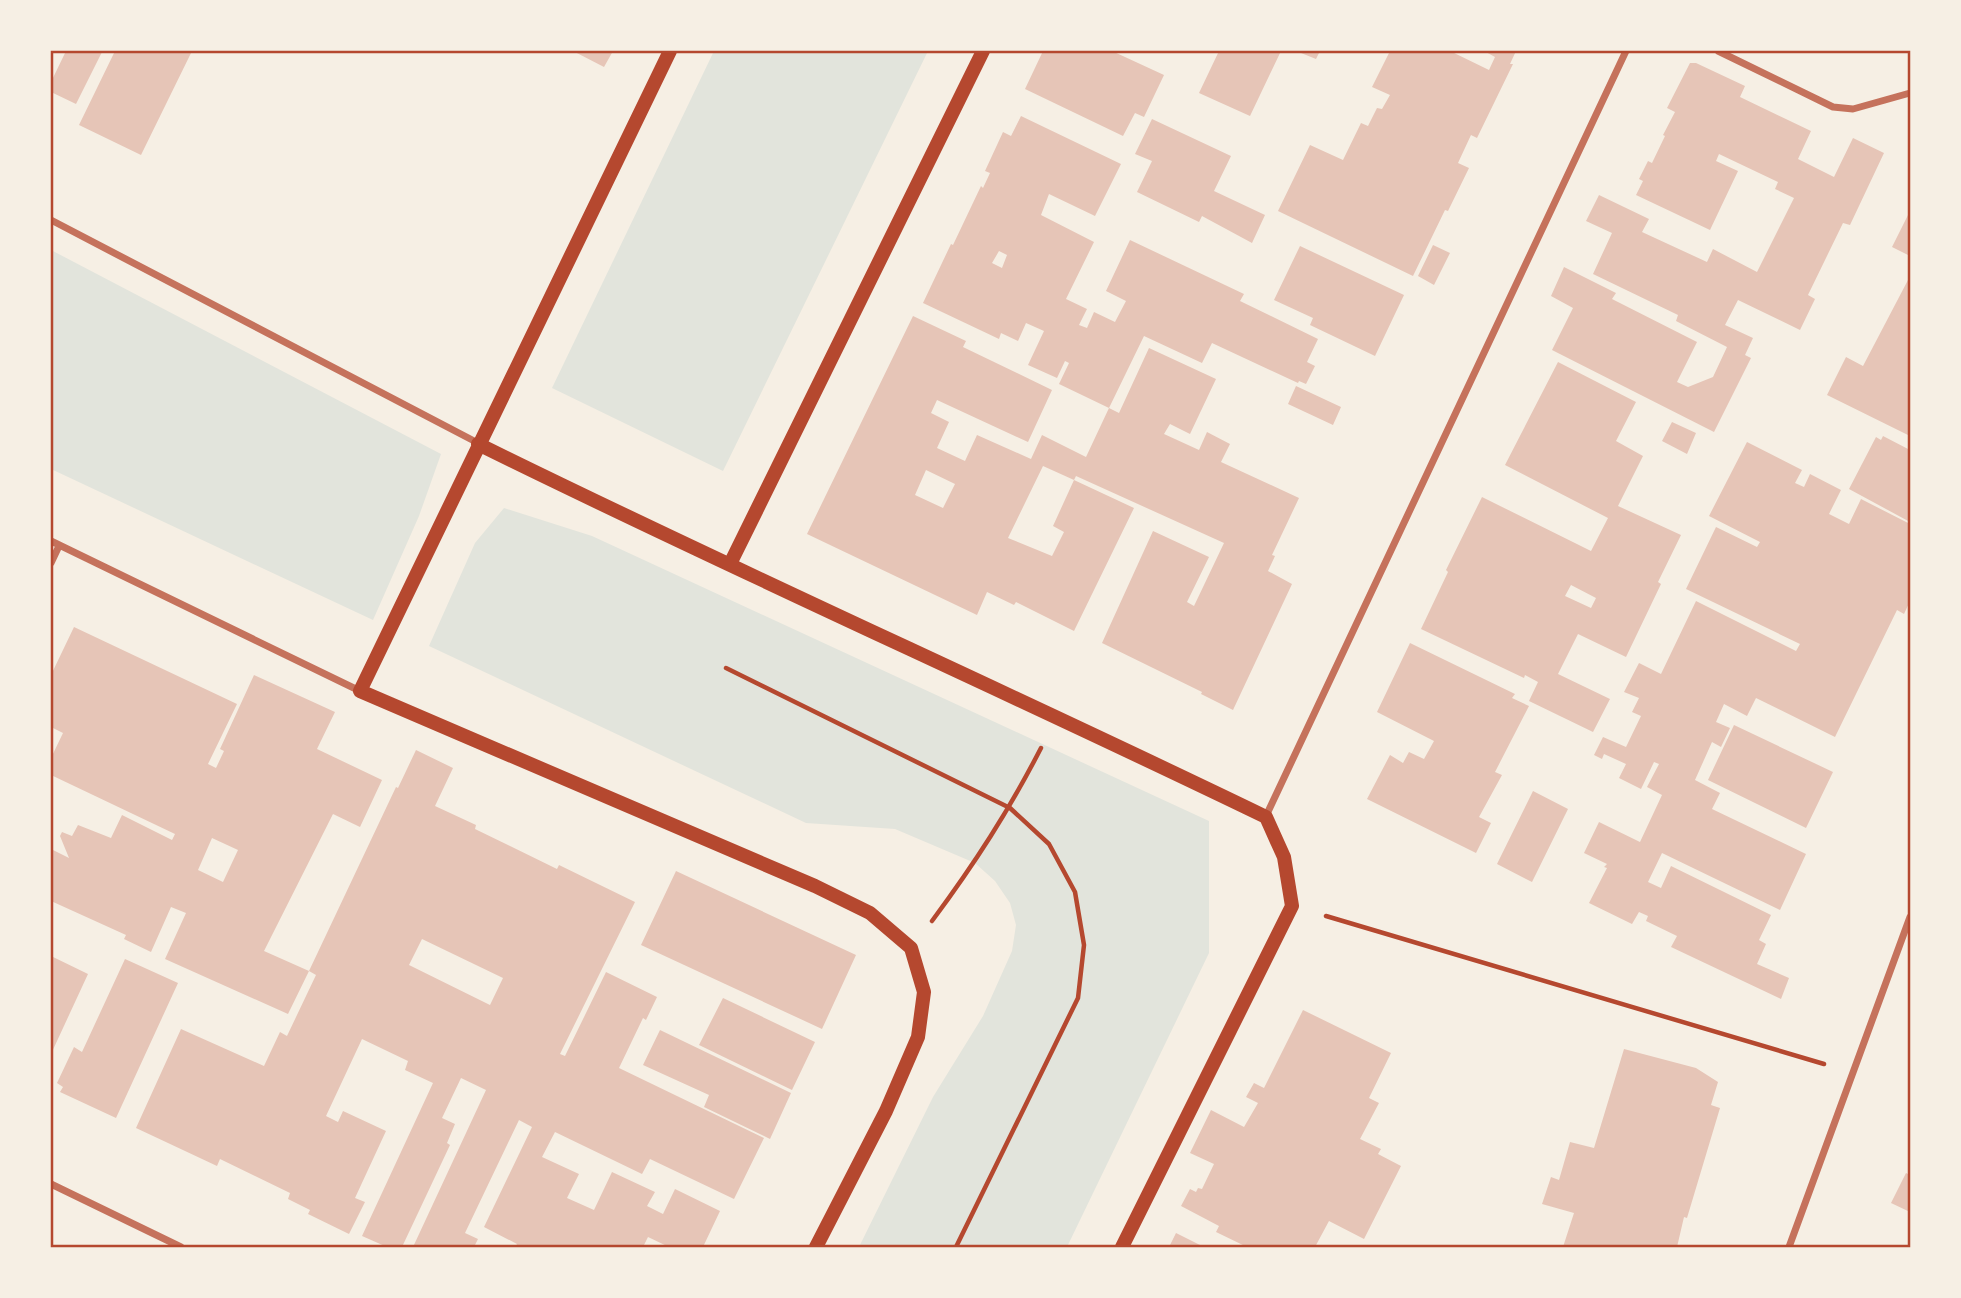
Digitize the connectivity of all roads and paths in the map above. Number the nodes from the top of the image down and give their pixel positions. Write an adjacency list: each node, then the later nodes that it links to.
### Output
1 (670, 51): 7 (main road)
2 (983, 51): 11 (main road)
3 (1626, 51): 16 (street)
4 (1718, 51): 5 (street)
5 (1910, 93)
6 (51, 220): 7 (street)
7 (478, 444): 11 (main road); 13 (main road)
8 (51, 541): 9 (street)
9 (59, 545): 10 (street); 13 (street)
10 (51, 563)
11 (730, 564): 14 (main road)
12 (726, 668): 15 (path)
13 (360, 691): 19 (main road)
14 (1058, 716): 15 (path); 16 (main road)
15 (1010, 807): 19 (path); 24 (path)
16 (1266, 817): 17 (main road)
17 (1292, 906): 20 (path); 25 (main road)
18 (1910, 917): 20 (street)
19 (911, 948): 23 (main road)
20 (1854, 1073): 26 (street)
21 (51, 1184): 22 (street)
22 (181, 1247)
23 (816, 1247)
24 (956, 1247)
25 (1122, 1247)
26 (1790, 1247)

